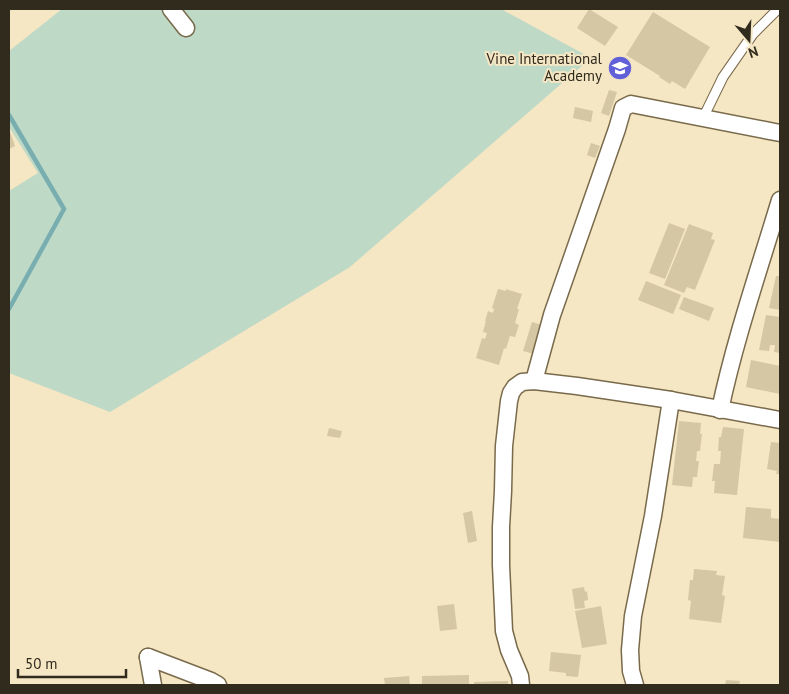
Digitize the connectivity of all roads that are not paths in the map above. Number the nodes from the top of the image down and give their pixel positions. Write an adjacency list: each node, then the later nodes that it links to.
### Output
1 (171, 9): 3 (street)
2 (778, 9): 4 (lane)
3 (186, 28)
4 (703, 118): 5 (street); 7 (street)
5 (780, 133)
6 (780, 200): 9 (street)
7 (534, 381): 8 (street); 13 (street)
8 (671, 400): 9 (street); 14 (street)
9 (720, 410): 10 (street)
10 (780, 420)
11 (153, 685): 12 (street)
12 (218, 685)
13 (521, 685)
14 (635, 685)

